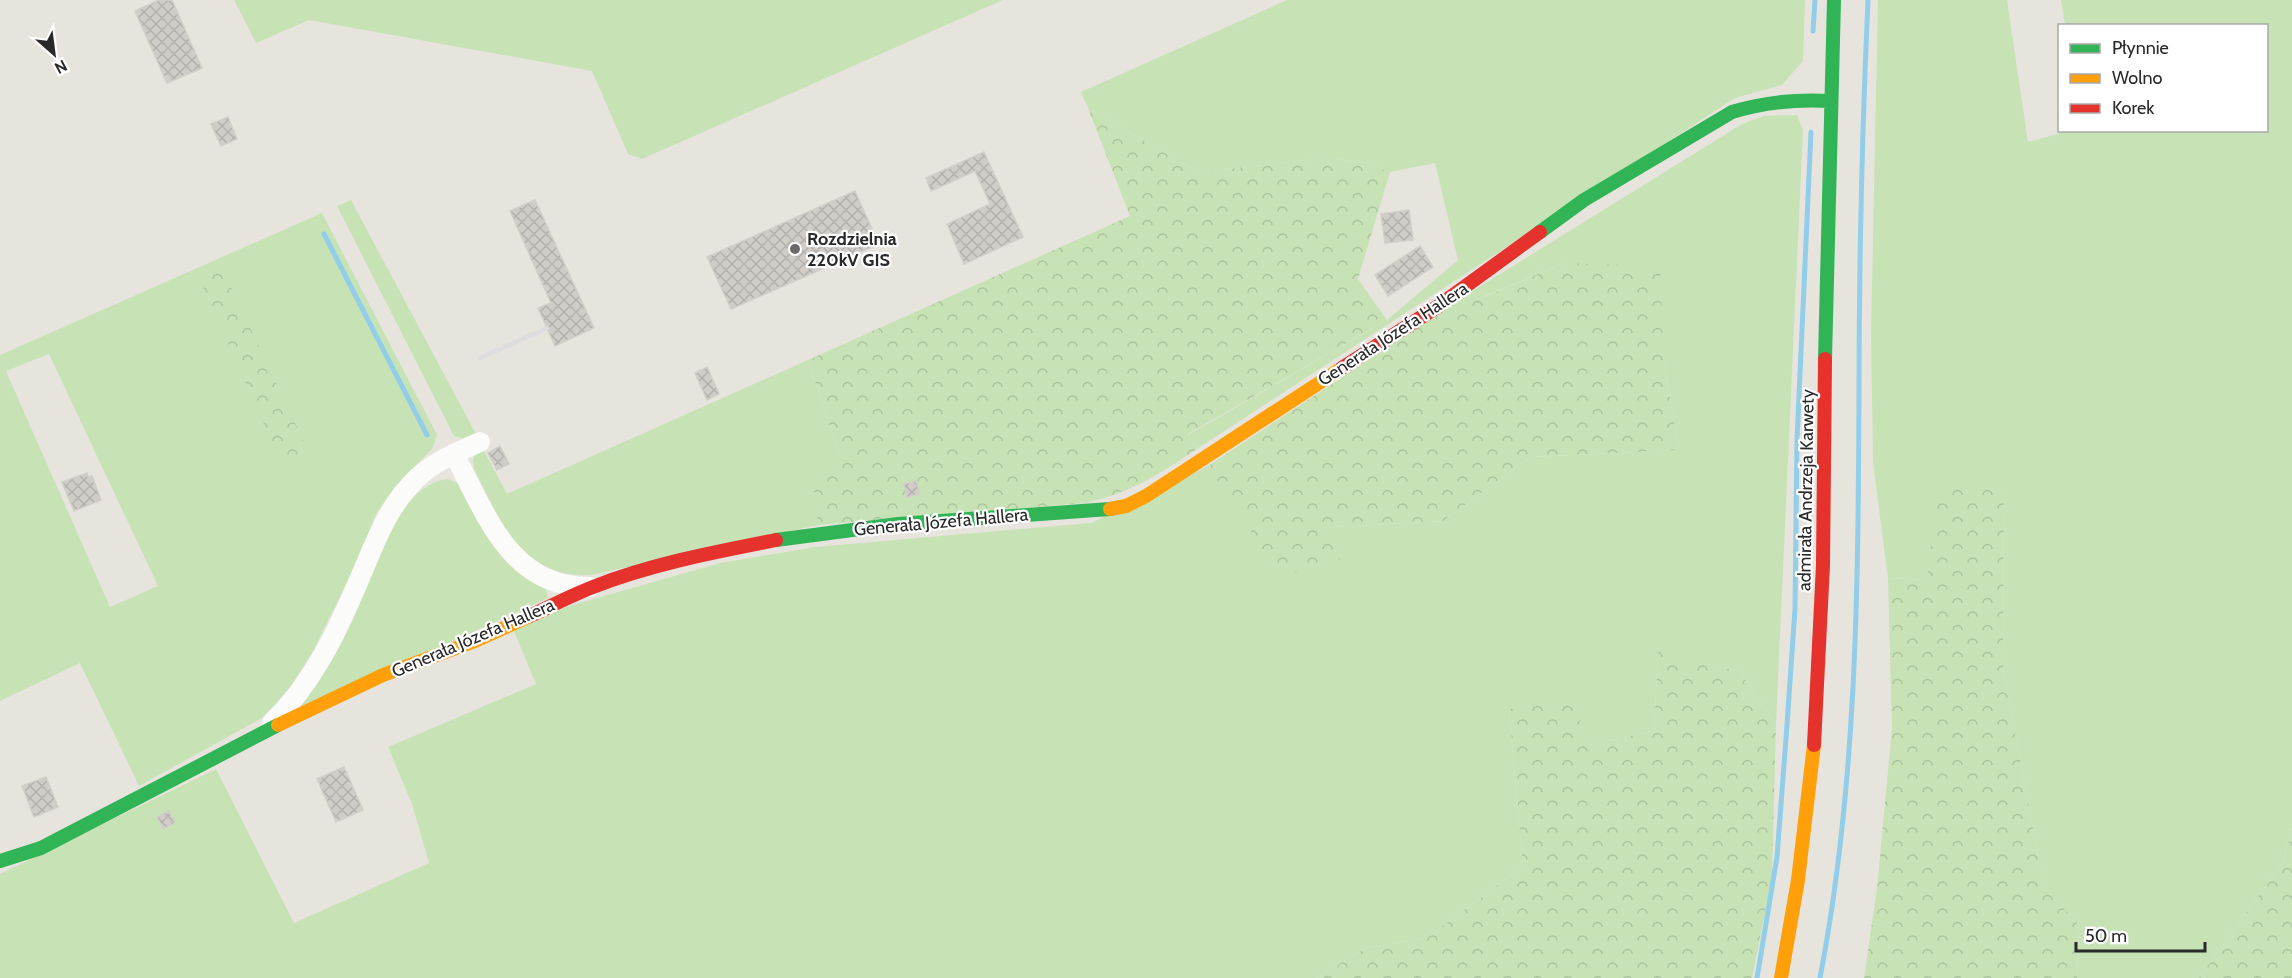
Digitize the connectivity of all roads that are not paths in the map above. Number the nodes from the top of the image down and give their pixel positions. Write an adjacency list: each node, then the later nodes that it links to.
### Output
1 (1834, 0): 2 (street, admirała Andrzeja Karwety)
2 (1830, 101): 5 (street, Generała Józefa Hallera); 8 (street, admirała Andrzeja Karwety)
3 (480, 442): 4 (street)
4 (454, 454): 5 (street); 6 (street)
5 (593, 587): 6 (street, Generała Józefa Hallera)
6 (262, 733): 7 (street, Generała Józefa Hallera)
7 (0, 861)
8 (1781, 978)

